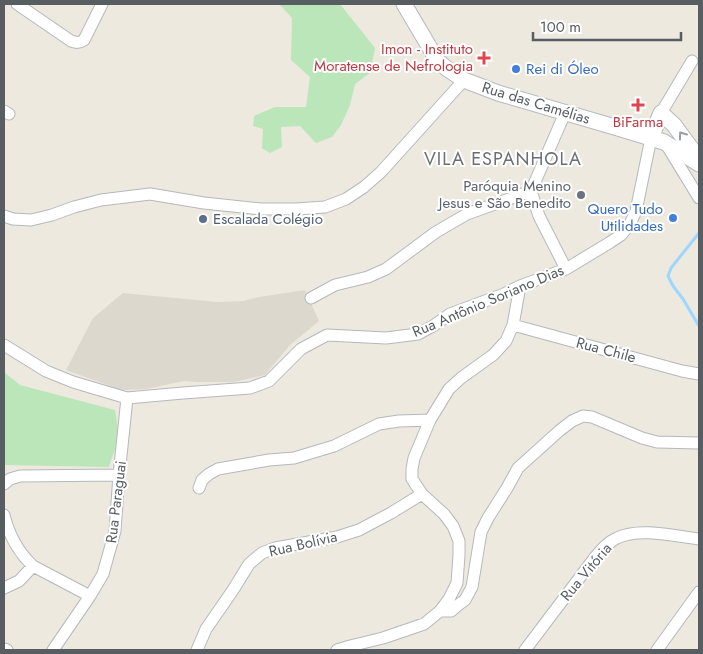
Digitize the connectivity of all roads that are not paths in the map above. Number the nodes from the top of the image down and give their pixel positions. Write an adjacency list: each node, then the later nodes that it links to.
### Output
1 (17, 4): 2 (street)
2 (102, 4)
3 (404, 4): 5 (main road, Rua das Camélias)
4 (692, 61): 7 (street)
5 (464, 80): 6 (main road, Rua das Camélias); 13 (street)
6 (565, 113): 8 (main road, Rua das Camélias); 11 (street)
7 (661, 113): 8 (main road); 9 (main road, one-way to 7)
8 (657, 140): 10 (main road, Rua das Camélias); 12 (street); 14 (street, Rua Antônio Soriano Dias)
9 (699, 159)
10 (699, 164)
11 (531, 191): 14 (street); 16 (street)
12 (699, 198)
13 (4, 216)
14 (566, 269): 15 (street, Rua Antônio Soriano Dias)
15 (520, 286): 17 (street); 20 (street, Rua Antônio Soriano Dias)
16 (311, 298)
17 (513, 325): 19 (street, Rua Chile); 21 (street)
18 (4, 345): 20 (street, Rua Antônio Soriano Dias)
19 (699, 374)
20 (128, 398): 23 (street, Rua Paraguai)
21 (430, 420): 25 (street); 26 (street)
22 (699, 443): 33 (street)
23 (119, 475): 24 (street); 32 (street, Rua Paraguai)
24 (4, 484)
25 (199, 488)
26 (422, 494): 33 (street); 35 (street, Rua Bolívia)
27 (4, 516): 29 (street)
28 (699, 539): 37 (street, Rua Vitória)
29 (33, 566): 30 (street); 32 (street)
30 (4, 588)
31 (699, 592): 38 (street)
32 (90, 596): 34 (street, Rua Paraguai)
33 (440, 611): 36 (street)
34 (53, 650)
35 (196, 650)
36 (337, 650)
37 (525, 650)
38 (657, 650)

